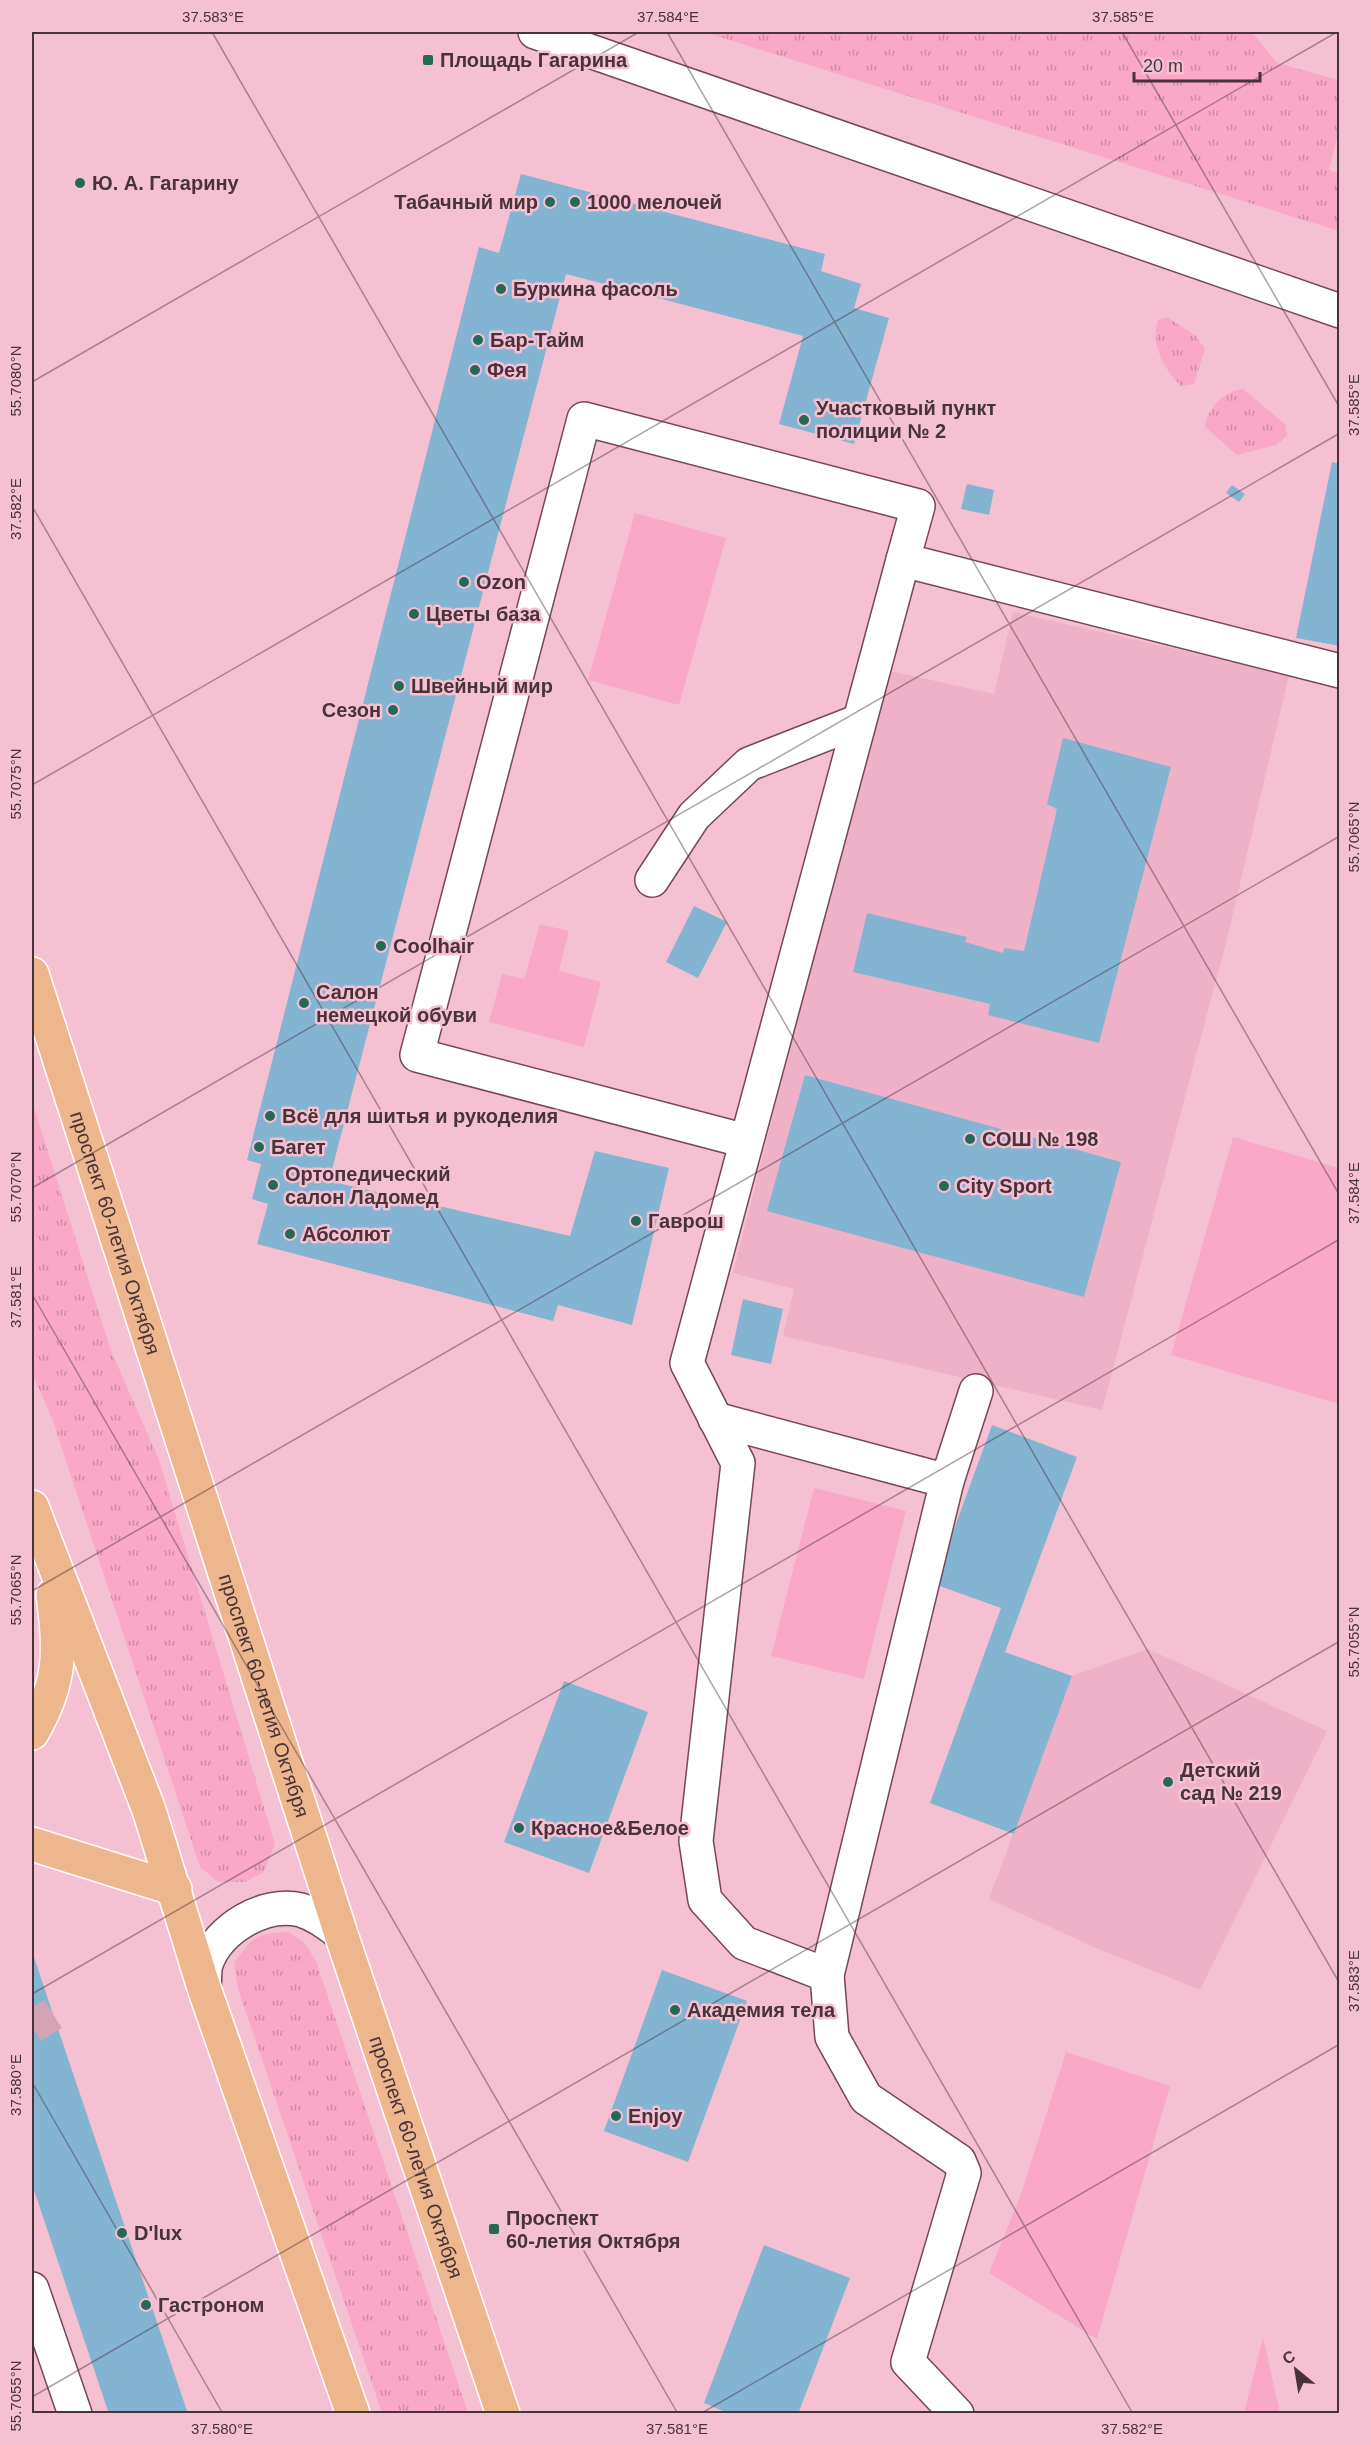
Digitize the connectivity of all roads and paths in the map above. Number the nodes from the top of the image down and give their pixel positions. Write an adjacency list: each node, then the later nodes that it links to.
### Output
1 (552, 35): 2 (street)
2 (1340, 311)
3 (903, 560): 4 (street); 5 (street); 8 (street)
4 (1340, 671)
5 (860, 720): 6 (street); 8 (street)
6 (652, 880)
7 (32, 974): 16 (main road, проспект 60-летия Октября)
8 (746, 1141): 10 (street)
9 (976, 1391): 11 (street)
10 (715, 1419): 11 (street); 17 (street)
11 (947, 1482): 17 (street)
12 (34, 1515): 13 (main road); 15 (main road)
13 (32, 1733)
14 (32, 1844): 15 (main road)
15 (174, 1889): 18 (main road)
16 (341, 1934): 18 (street); 22 (main road, проспект 60-летия Октября)
17 (826, 1975): 23 (street)
18 (204, 1988): 21 (main road)
19 (32, 2289): 20 (street)
20 (75, 2414)
21 (353, 2414)
22 (503, 2414)
23 (957, 2414)

